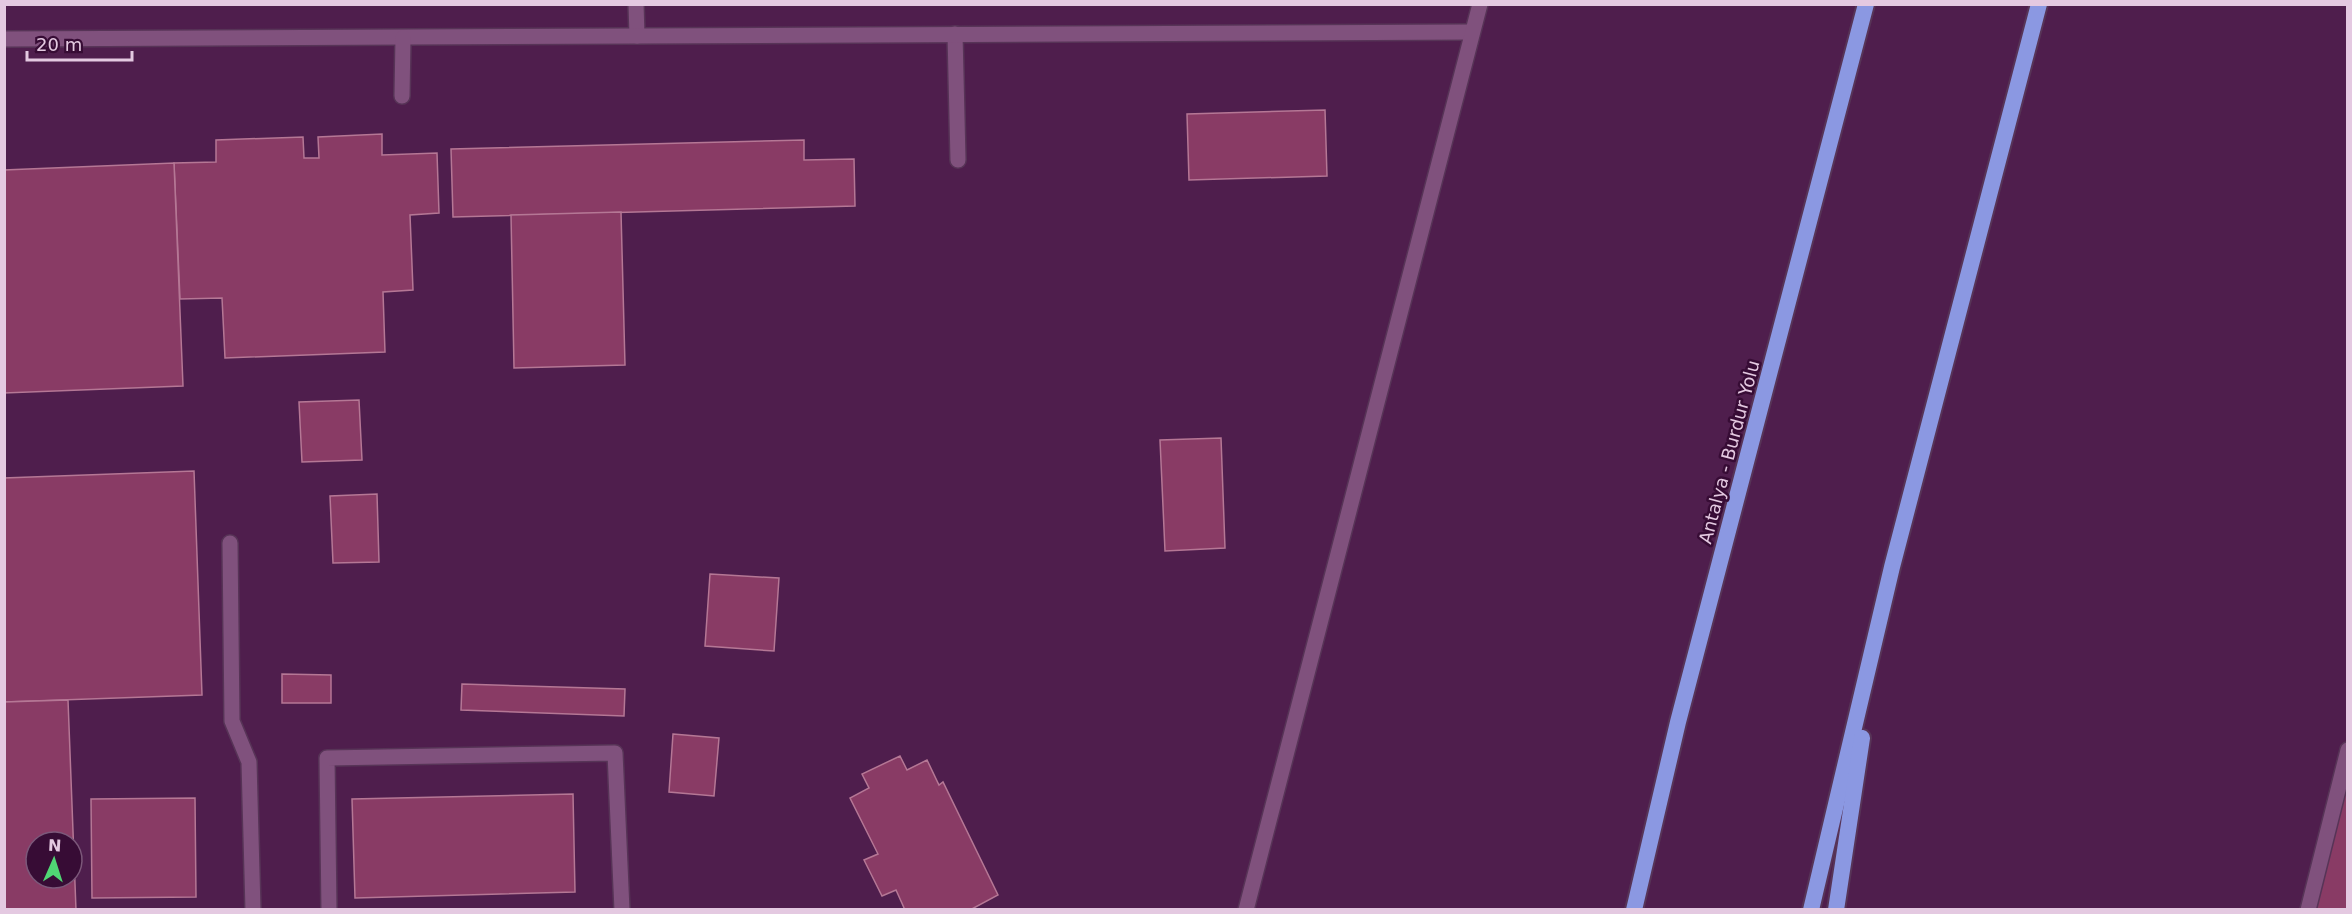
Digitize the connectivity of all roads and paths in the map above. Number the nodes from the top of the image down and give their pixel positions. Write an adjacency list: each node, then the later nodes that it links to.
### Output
1 (636, 4): 7 (lane)
2 (1480, 4): 5 (lane)
3 (1866, 4): 14 (highway, Antalya - Burdur Yolu)
4 (2039, 4): 13 (highway)
5 (1473, 32): 6 (lane); 19 (lane)
6 (955, 34): 7 (lane); 11 (lane)
7 (637, 36): 8 (lane)
8 (403, 38): 9 (lane); 10 (lane)
9 (4, 39)
10 (402, 96)
11 (958, 160)
12 (230, 543): 16 (lane)
13 (1881, 617): 22 (highway); 23 (highway)
14 (1678, 722): 20 (highway); 21 (highway, Antalya - Burdur Yolu)
15 (2348, 750): 24 (lane)
16 (253, 909)
17 (329, 909): 18 (lane)
18 (622, 909)
19 (1246, 909)
20 (1622, 909)
21 (1634, 909)
22 (1811, 909)
23 (1836, 909)
24 (2308, 909)

